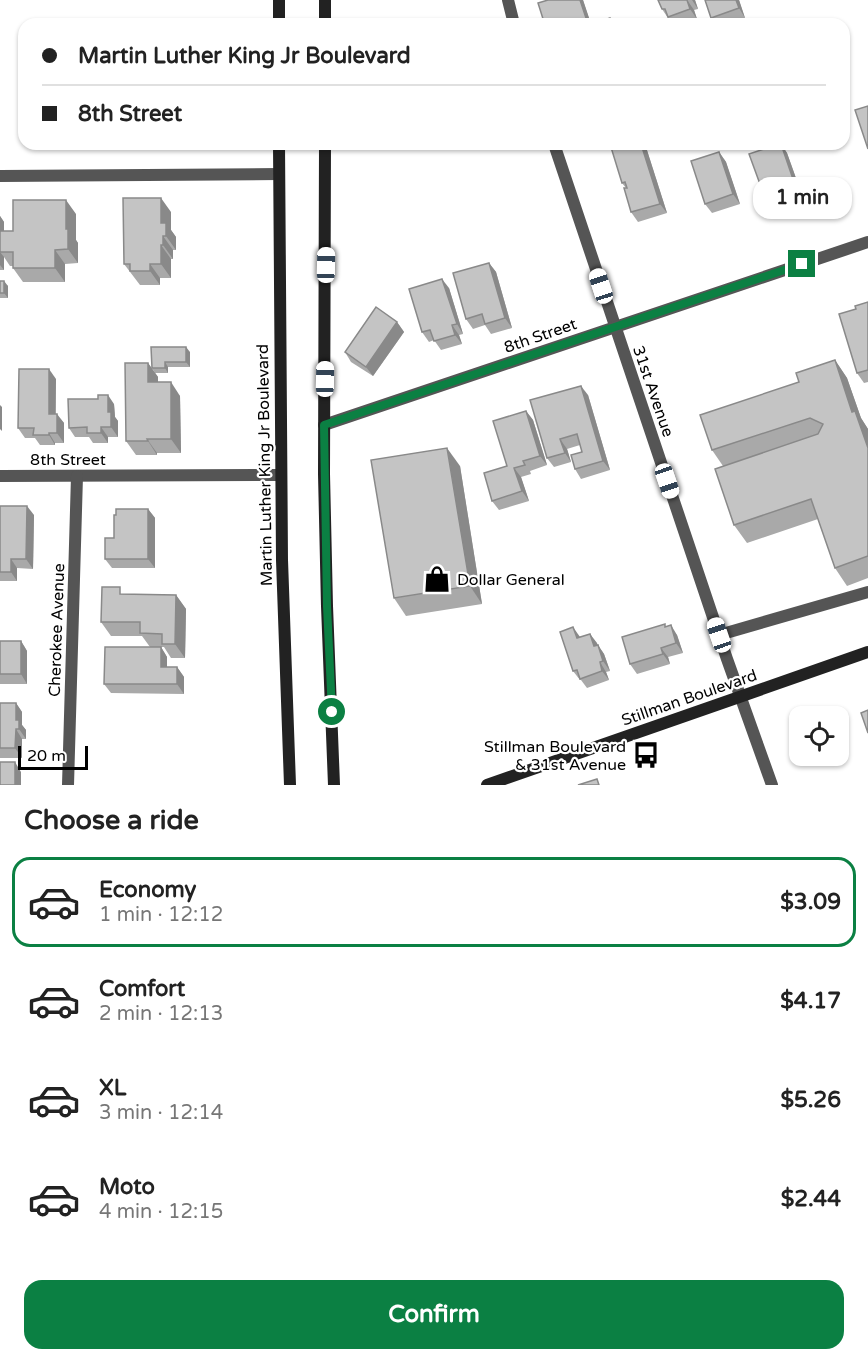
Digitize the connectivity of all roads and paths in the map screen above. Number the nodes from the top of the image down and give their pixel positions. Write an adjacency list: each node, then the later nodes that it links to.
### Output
1 (279, 0): 4 (main road)
2 (325, 0): 5 (main road)
3 (508, 0): 6 (street)
4 (279, 18)
5 (325, 18)
6 (512, 18)
7 (279, 150): 10 (main road, Martin Luther King Jr Boulevard)
8 (326, 150): 14 (main road)
9 (556, 150): 13 (street, 31st Avenue)
10 (279, 174): 11 (street); 17 (main road, Martin Luther King Jr Boulevard)
11 (0, 176)
12 (868, 242): 13 (street, 8th Street)
13 (614, 327): 14 (street, 8th Street); 19 (street, 31st Avenue)
14 (324, 425): 24 (main road)
15 (0, 476): 16 (street, 8th Street)
16 (76, 476): 17 (street, 8th Street); 22 (street, Cherokee Avenue)
17 (280, 476): 23 (main road, Martin Luther King Jr Boulevard)
18 (868, 592): 19 (street)
19 (719, 635): 21 (street, 31st Avenue)
20 (868, 652): 21 (main road, Stillman Boulevard)
21 (740, 696): 25 (main road, Stillman Boulevard); 26 (street, 31st Avenue)
22 (68, 785)
23 (290, 785)
24 (334, 785)
25 (486, 785)
26 (772, 785)

